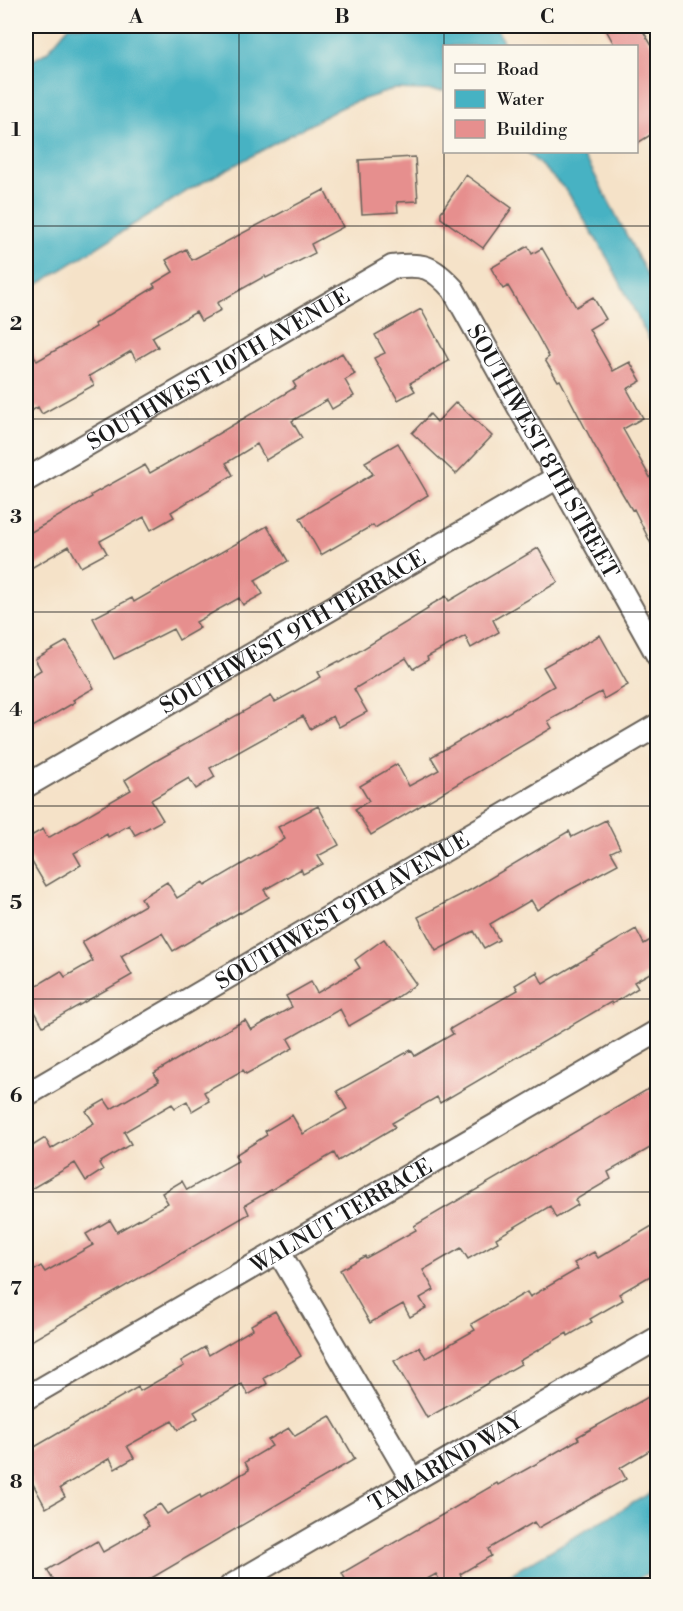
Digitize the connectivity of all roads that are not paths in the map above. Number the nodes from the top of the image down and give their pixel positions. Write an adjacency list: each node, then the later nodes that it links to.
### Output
1 (414, 264): 2 (street, SOUTHWEST 8TH STREET); 3 (street, SOUTHWEST 10TH AVENUE)
2 (558, 477): 4 (street, SOUTHWEST 8TH STREET); 6 (street, SOUTHWEST 9TH TERRACE)
3 (26, 480)
4 (657, 656)
5 (657, 725): 8 (street, SOUTHWEST 9TH AVENUE)
6 (26, 786)
7 (657, 1031): 9 (street, WALNUT TERRACE)
8 (26, 1095)
9 (279, 1252): 11 (street, WALNUT TERRACE); 12 (street)
10 (657, 1338): 12 (street, TAMARIND WAY)
11 (26, 1398)
12 (412, 1480): 13 (street, TAMARIND WAY)
13 (231, 1586)

